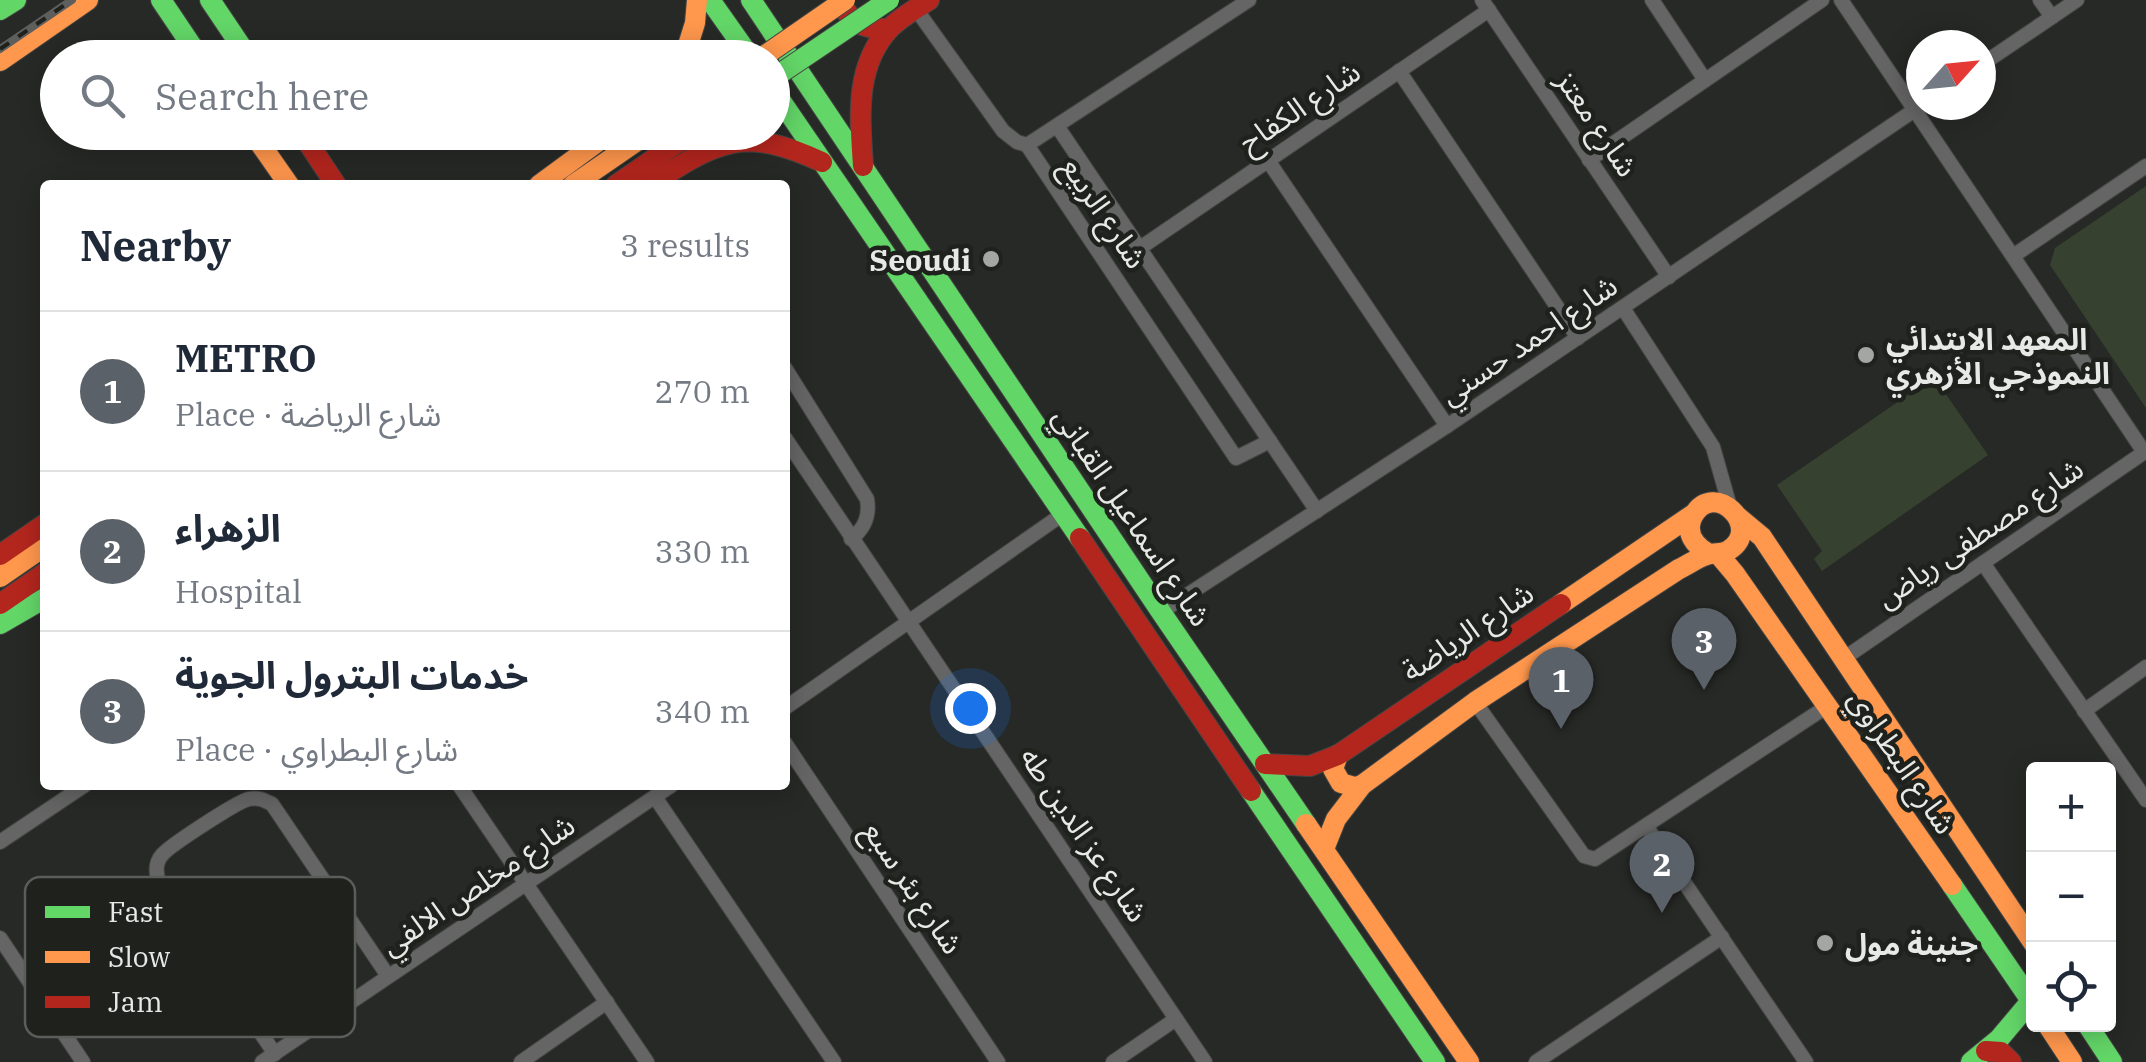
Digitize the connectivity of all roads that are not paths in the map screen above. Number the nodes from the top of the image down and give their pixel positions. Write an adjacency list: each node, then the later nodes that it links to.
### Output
1 (16, 0): 18 (street)
2 (88, 0): 29 (street)
3 (210, 0): 22 (street)
4 (697, 0): 23 (street)
5 (710, 0): 24 (street)
6 (751, 0): 25 (street, شارع اسماعيل القباني)
7 (843, 0): 20 (street); 26 (street, bridge)
8 (890, 0): 30 (street, bridge)
9 (1249, 0): 37 (street)
10 (1652, 0): 32 (street)
11 (1822, 0): 32 (street)
12 (1841, 0): 33 (street)
13 (2040, 0): 19 (street)
14 (2077, 0): 19 (street)
15 (164, 2): 21 (street)
16 (922, 5): 20 (street); 38 (street, شارع الربيع)
17 (1486, 5): 31 (street, شارع الكفاح); 47 (street, شارع معتز)
18 (0, 10)
19 (2052, 17): 27 (street)
20 (889, 29): 50 (street)
21 (188, 40)
22 (237, 40)
23 (690, 40)
24 (738, 40)
25 (778, 40)
26 (786, 40)
27 (1996, 55)
28 (790, 58): 50 (street, شارع اسماعيل القباني)
29 (0, 61)
30 (790, 67)
31 (1400, 71): 46 (street, شارع الكفاح); 61 (street)
32 (1705, 80): 47 (street)
33 (1906, 91)
34 (790, 113): 48 (street, شارع اسماعيل القباني)
35 (1906, 116): 59 (street, شارع احمد حسني)
36 (1926, 120): 58 (street)
37 (1057, 126): 38 (street); 57 (street, شارع الربيع)
38 (1027, 145): 64 (street, شارع الربيع)
39 (790, 147): 48 (street)
40 (265, 150): 51 (street)
41 (312, 150): 52 (street)
42 (586, 150): 53 (street)
43 (624, 150): 54 (street)
44 (678, 150): 55 (street)
45 (689, 150): 56 (street)
46 (1268, 160): 57 (street, شارع الكفاح); 63 (street)
47 (1589, 160): 59 (street, شارع معتز)
48 (826, 164): 69 (street, شارع اسماعيل القباني)
49 (2146, 166): 58 (street)
50 (864, 168): 81 (street, شارع اسماعيل القباني)
51 (286, 180)
52 (333, 180)
53 (545, 180)
54 (580, 180)
55 (625, 180)
56 (665, 180)
57 (1140, 248): 64 (street, شارع الربيع)
58 (2013, 256): 66 (street)
59 (1669, 277): 60 (street, شارع احمد حسني)
60 (1624, 308): 61 (street, شارع احمد حسني); 68 (street, شارع البطراوي)
61 (1578, 338): 63 (street, شارع احمد حسني)
62 (790, 376): 72 (street)
63 (1447, 426): 67 (street, شارع احمد حسني)
64 (1270, 441): 67 (street, شارع الربيع)
65 (790, 446): 72 (street, شارع عز الدين طه)
66 (2145, 452): 76 (street, شارع مصطفى رياض)
67 (1317, 512): 81 (street, شارع احمد حسني)
68 (1734, 512): 70 (street); 74 (street); 84 (street, شارع البطراوي)
69 (1063, 514): 82 (street); 130 (street, شارع اسماعيل القباني)
70 (1692, 516): 74 (street); 91 (street, شارع الرياضة)
71 (40, 528): 75 (street)
72 (852, 539): 82 (street, شارع عز الدين طه)
73 (40, 549): 78 (street)
74 (1714, 554): 86 (street); 88 (street, شارع البطراوي)
75 (0, 556)
76 (1983, 563): 84 (street, شارع مصطفى رياض); 89 (street)
77 (40, 576): 80 (street)
78 (0, 577)
79 (40, 601): 83 (street)
80 (0, 604)
81 (1161, 612): 92 (street, شارع اسماعيل القباني)
82 (910, 622): 87 (street); 115 (street, شارع عز الدين طه)
83 (0, 624)
84 (1843, 659): 108 (street, شارع البطراوي)
85 (2146, 668): 89 (street)
86 (1475, 702): 93 (street); 99 (street)
87 (790, 705)
88 (1829, 705): 99 (street); 111 (street, شارع البطراوي)
89 (2084, 710): 98 (street)
90 (790, 750): 127 (street, شارع بئر سبع)
91 (1338, 755): 92 (street, شارع الرياضة); 93 (street)
92 (1266, 764): 101 (street, شارع اسماعيل القباني)
93 (1362, 785): 101 (street)
94 (78, 790): 100 (street)
95 (463, 790): 104 (street)
96 (664, 790): 97 (street, شارع مخلص الالفي)
97 (654, 797): 104 (street, شارع مخلص الالفي); 126 (street)
98 (2146, 800)
99 (1646, 826): 106 (street)
100 (0, 842)
101 (1324, 849): 122 (street, شارع اسماعيل القباني)
102 (158, 877): 103 (street)
103 (321, 877)
104 (528, 883): 110 (street, شارع مخلص الالفي); 113 (street)
105 (355, 927): 110 (street)
106 (1722, 937): 131 (street); 132 (street)
107 (0, 938): 109 (street)
108 (2033, 942)
109 (25, 975)
110 (388, 976): 112 (street, شارع مخلص الالفي)
111 (2026, 994)
112 (355, 999)
113 (608, 1002): 124 (street); 125 (street)
114 (2026, 1010): 120 (street)
115 (1176, 1019): 128 (street); 129 (street, شارع عز الدين طه)
116 (2052, 1032): 134 (street)
117 (2092, 1032): 135 (street)
118 (66, 1037): 123 (street)
119 (299, 1037): 121 (street, شارع مخلص الالفي)
120 (1978, 1057): 133 (street)
121 (269, 1058)
122 (1463, 1060)
123 (83, 1062)
124 (522, 1062)
125 (647, 1062)
126 (834, 1062)
127 (998, 1062)
128 (1113, 1062)
129 (1205, 1062)
130 (1435, 1062)
131 (1536, 1062)
132 (1806, 1062)
133 (2011, 1062)
134 (2072, 1062)
135 (2112, 1062)

